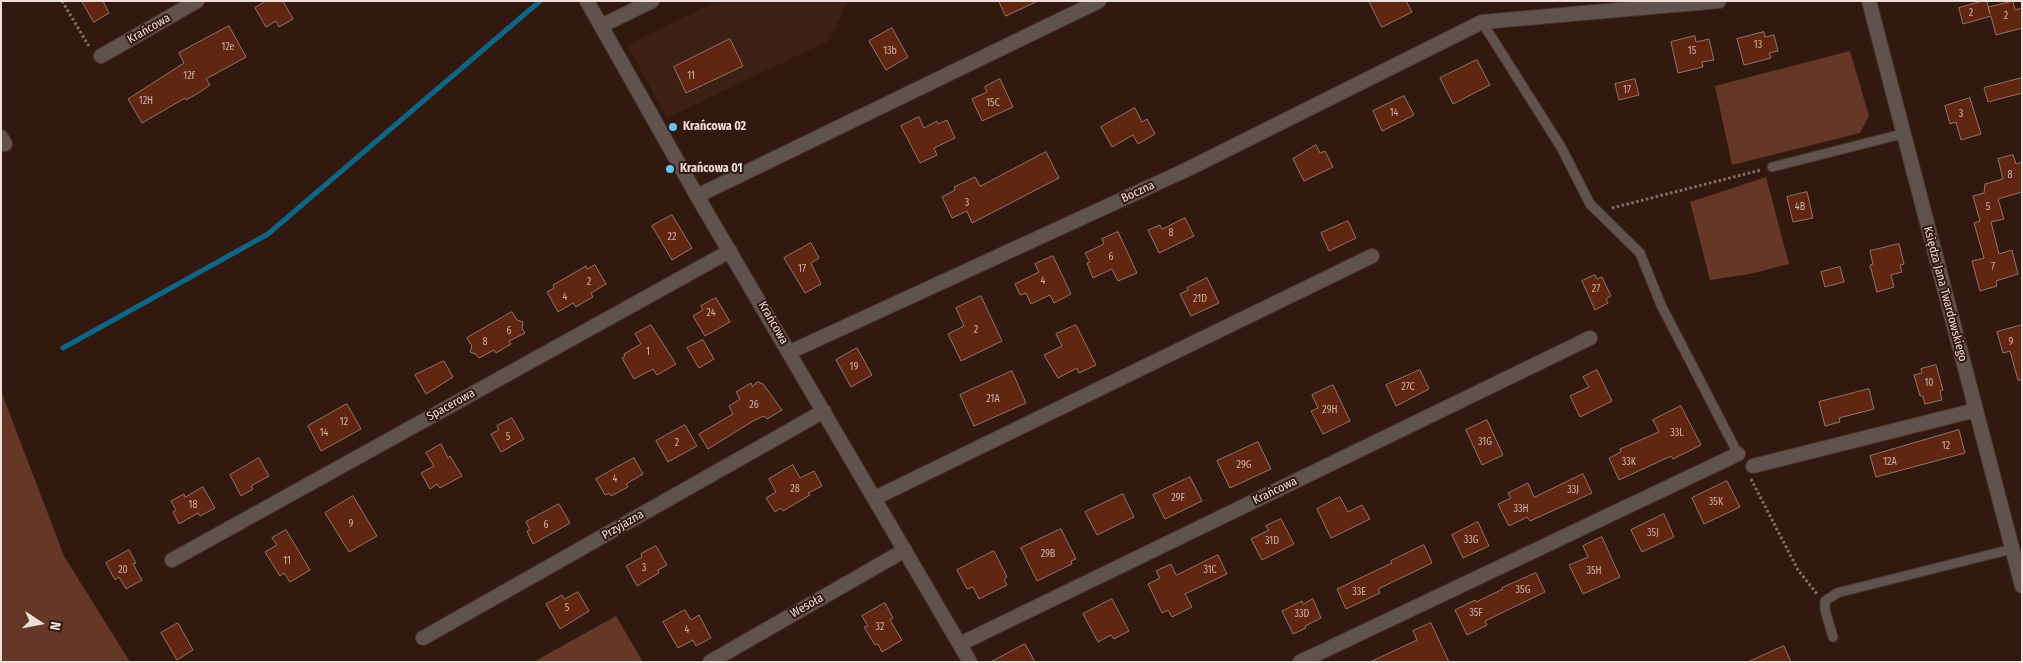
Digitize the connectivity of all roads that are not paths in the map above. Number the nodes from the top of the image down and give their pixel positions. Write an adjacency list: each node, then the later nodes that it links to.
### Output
1 (197, 1): 10 (street, Krańcowa)
2 (587, 1): 9 (street, Krańcowa)
3 (652, 1): 9 (street)
4 (1099, 1): 13 (street)
5 (1719, 1): 7 (street)
6 (1869, 1): 11 (street, Księdza Jana Twardowskiego)
7 (1610, 6): 8 (street)
8 (1482, 22): 17 (street, Boczna); 20 (lane)
9 (601, 26): 13 (street, Krańcowa)
10 (101, 56)
11 (1902, 134): 12 (lane); 18 (street, Księdza Jana Twardowskiego)
12 (1772, 167)
13 (697, 196): 14 (street, Krańcowa)
14 (730, 251): 17 (street, Krańcowa); 25 (street, Spacerowa)
15 (1372, 256): 22 (street)
16 (1590, 338): 29 (street, Krańcowa)
17 (790, 352): 19 (street, Krańcowa)
18 (1976, 410): 21 (street); 23 (street, Księdza Jana Twardowskiego)
19 (824, 411): 22 (street, Krańcowa); 28 (street, Przyjazna)
20 (1738, 454): 32 (street)
21 (1751, 472)
22 (875, 498): 24 (street, Krańcowa)
23 (2012, 549): 26 (street, Księdza Jana Twardowskiego); 27 (lane)
24 (904, 550): 29 (street, Krańcowa); 30 (street, Wesoła)
25 (172, 560)
26 (2022, 586)
27 (1833, 637)
28 (423, 638)
29 (960, 644): 31 (street, Krańcowa)
30 (710, 662)
31 (970, 662)
32 (1300, 662)

